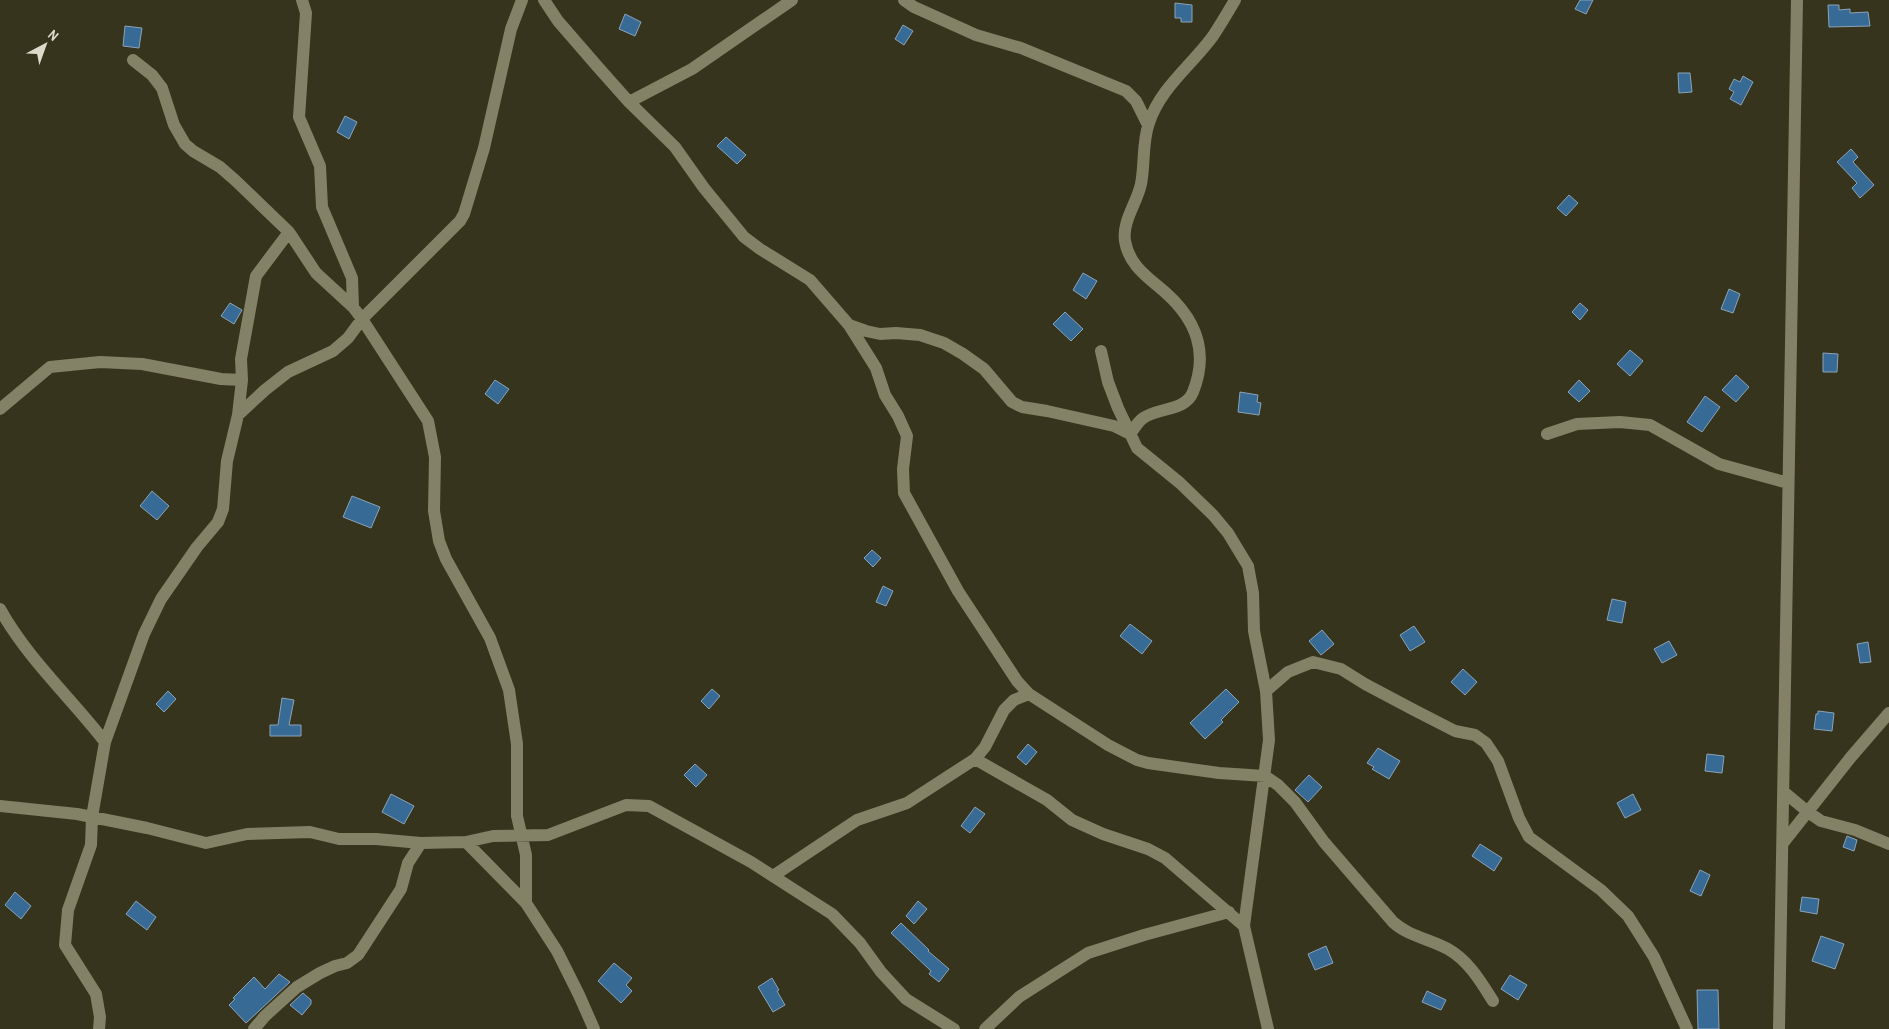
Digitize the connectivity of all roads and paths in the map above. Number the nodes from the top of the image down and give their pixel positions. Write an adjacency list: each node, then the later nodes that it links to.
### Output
1 (302, 0): 12 (street)
2 (522, 0): 13 (street)
3 (544, 0): 9 (street)
4 (792, 0): 9 (street)
5 (904, 0): 10 (street)
6 (1235, 0): 10 (street)
7 (1797, 0): 21 (street)
8 (133, 60): 11 (street)
9 (629, 102): 14 (street)
10 (1148, 125): 19 (street)
11 (289, 232): 12 (street); 16 (street)
12 (353, 307): 13 (street)
13 (362, 319): 18 (street); 33 (street)
14 (849, 325): 19 (street); 24 (street)
15 (1101, 351): 19 (street)
16 (242, 380): 17 (street); 18 (street)
17 (0, 409)
18 (238, 414): 26 (street)
19 (1130, 434): 23 (street)
20 (1548, 434): 21 (street)
21 (1788, 482): 29 (street)
22 (0, 609): 26 (street)
23 (1266, 691): 28 (street); 49 (street)
24 (1028, 694): 27 (street); 28 (street)
25 (1889, 713): 31 (street)
26 (105, 742): 32 (street)
27 (975, 759): 38 (street); 40 (street)
28 (1265, 776): 41 (street); 42 (street)
29 (1784, 792): 31 (street); 36 (street)
30 (0, 806): 32 (street)
31 (1808, 812): 36 (street); 37 (street)
32 (92, 817): 34 (street); 43 (street)
33 (520, 834): 35 (street); 38 (street); 39 (street)
34 (421, 842): 35 (street); 44 (street)
35 (466, 842): 39 (street)
36 (1783, 843): 50 (street)
37 (1889, 844)
38 (772, 876): 46 (street)
39 (526, 903): 45 (street)
40 (1229, 912): 41 (street); 47 (street)
41 (1244, 926): 48 (street)
42 (1493, 1001)
43 (100, 1029)
44 (254, 1029)
45 (594, 1029)
46 (954, 1029)
47 (985, 1029)
48 (1268, 1029)
49 (1688, 1029)
50 (1779, 1029)

